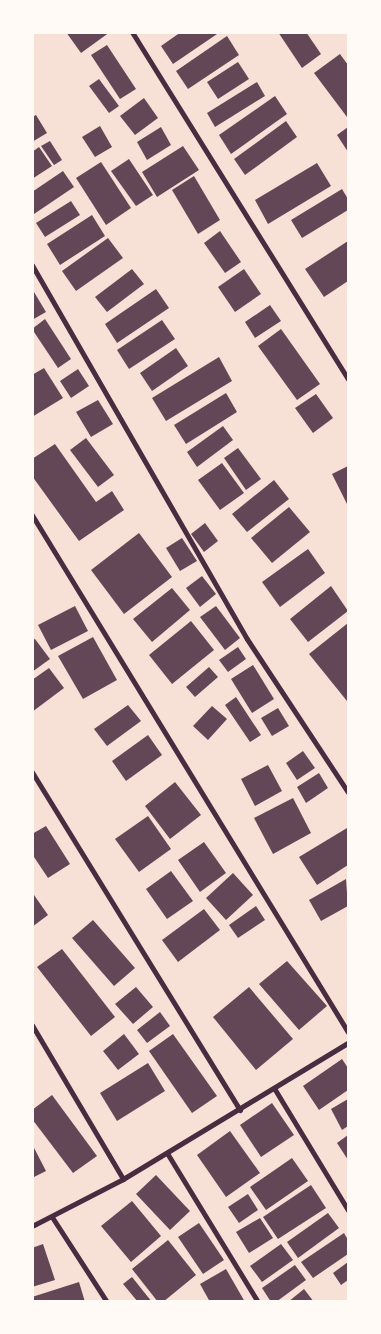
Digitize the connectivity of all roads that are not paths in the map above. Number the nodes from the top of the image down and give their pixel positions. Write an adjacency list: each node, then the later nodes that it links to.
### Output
1 (132, 32): 3 (street)
2 (32, 265): 6 (street)
3 (348, 379)
4 (32, 514): 8 (street)
5 (32, 772): 11 (street)
6 (348, 792)
7 (32, 1025): 13 (street)
8 (348, 1032)
9 (348, 1043): 10 (street)
10 (274, 1088): 11 (street); 14 (street)
11 (240, 1110): 12 (street)
12 (167, 1153): 13 (street); 18 (street)
13 (123, 1179): 15 (street)
14 (348, 1210)
15 (52, 1217): 16 (street); 17 (street)
16 (32, 1226)
17 (107, 1302)
18 (258, 1302)

